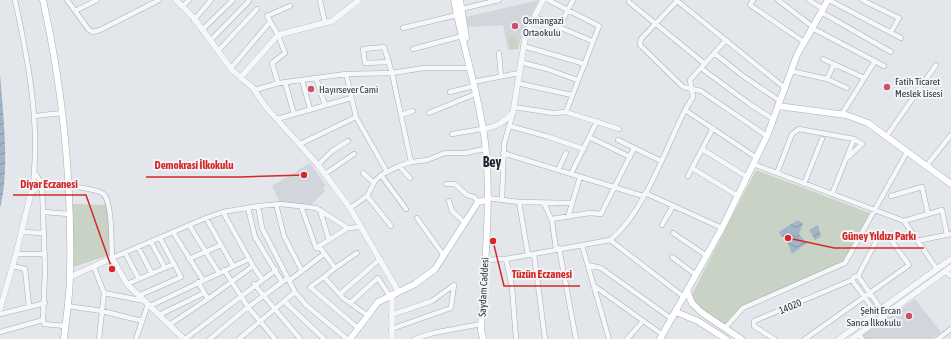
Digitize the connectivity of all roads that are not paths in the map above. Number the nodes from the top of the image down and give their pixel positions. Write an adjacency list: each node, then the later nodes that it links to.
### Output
1 (15, 0): 103 (street)
2 (43, 0): 98 (main road)
3 (67, 0): 31 (street)
4 (97, 0): 31 (street)
5 (159, 0): 31 (street)
6 (176, 0): 27 (street)
7 (189, 0): 27 (street)
8 (211, 0): 35 (street)
9 (233, 0): 42 (street)
10 (320, 0): 38 (street)
11 (360, 0): 38 (street)
12 (454, 0): 33 (main road)
13 (460, 0): 29 (main road)
14 (499, 0): 29 (street)
15 (543, 0): 34 (street)
16 (548, 0): 30 (street)
17 (573, 0): 30 (street)
18 (676, 0): 37 (street); 47 (street)
19 (753, 0): 50 (street)
20 (778, 0): 41 (street)
21 (810, 0): 32 (street)
22 (828, 0): 32 (main road); 43 (street)
23 (862, 0): 43 (street)
24 (250, 1): 48 (street)
25 (629, 2): 37 (street)
26 (290, 6): 36 (street)
27 (182, 7): 35 (street)
28 (257, 9): 53 (street)
29 (461, 9): 67 (main road)
30 (567, 10): 39 (street); 49 (street)
31 (75, 11)
32 (822, 11): 41 (main road); 54 (street)
33 (457, 15): 40 (street); 45 (main road)
34 (534, 17): 39 (street); 51 (street)
35 (194, 20): 42 (street)
36 (270, 22): 44 (street); 66 (street)
37 (656, 23): 64 (street); 86 (street)
38 (325, 24): 44 (street)
39 (559, 27): 49 (street)
40 (403, 28)
41 (813, 28): 50 (main road); 58 (street)
42 (202, 30): 48 (street)
43 (891, 32): 46 (street)
44 (278, 35): 73 (street); 81 (street)
45 (462, 36): 52 (street); 67 (main road)
46 (901, 38)
47 (726, 40): 56 (street); 83 (street)
48 (210, 41): 53 (street)
49 (592, 41): 61 (street)
50 (804, 42): 68 (main road)
51 (523, 46): 60 (street); 61 (street)
52 (413, 49)
53 (218, 51): 66 (street)
54 (891, 52)
55 (499, 53): 72 (street)
56 (714, 53): 64 (street); 91 (street)
57 (824, 59): 62 (street)
58 (875, 61): 65 (street); 75 (street)
59 (389, 62): 59 (street); 69 (street)
60 (520, 62): 70 (street); 77 (street)
61 (585, 64): 77 (street)
62 (834, 64): 75 (street); 78 (street)
63 (936, 65): 118 (street)
64 (703, 66): 86 (street); 106 (street)
65 (884, 66)
66 (231, 68): 73 (street)
67 (470, 68): 69 (street); 82 (main road, Saydam Caddesi)
68 (791, 71): 78 (street); 83 (main road)
69 (392, 73): 71 (street); 102 (street)
70 (519, 73): 72 (street); 80 (street)
71 (346, 74): 74 (street); 90 (street)
72 (501, 76): 82 (street)
73 (241, 77): 85 (street)
74 (316, 78): 76 (street); 92 (street)
75 (864, 78): 101 (street)
76 (302, 80): 79 (street); 93 (street)
77 (577, 80): 89 (street)
78 (826, 80): 84 (street)
79 (285, 82): 81 (street); 100 (street)
80 (518, 82): 89 (street); 94 (street)
81 (278, 83): 85 (street)
82 (474, 84): 87 (street); 88 (main road, Saydam Caddesi)
83 (785, 88): 91 (main road)
84 (848, 88)
85 (255, 90): 105 (street)
86 (692, 90): 95 (street); 116 (street)
87 (450, 92)
88 (476, 94): 99 (street); 110 (main road, Saydam Caddesi)
89 (572, 95): 97 (street)
90 (351, 98): 92 (street); 104 (street)
91 (779, 104): 101 (main road); 106 (main road)
92 (325, 105): 93 (street)
93 (310, 109): 100 (street)
94 (513, 110): 97 (street); 108 (street); 110 (street)
95 (685, 110): 109 (street); 135 (street)
96 (413, 111): 102 (street)
97 (566, 112): 107 (street)
98 (62, 113): 103 (street); 159 (main road)
99 (429, 113)
100 (294, 114): 105 (street)
101 (842, 114): 118 (main road)
102 (401, 115): 136 (street)
103 (35, 116): 144 (street)
104 (356, 117): 123 (street); 143 (street)
105 (277, 119): 123 (street)
106 (773, 119): 116 (main road)
107 (597, 121): 111 (street); 117 (street)
108 (509, 126): 126 (street); 129 (street)
109 (713, 128): 127 (street); 133 (street)
110 (482, 129): 113 (street); 125 (main road, Saydam Caddesi)
111 (619, 129)
112 (818, 132): 115 (street); 119 (street); 146 (street)
113 (452, 134)
114 (951, 134): 139 (street)
115 (833, 135): 119 (street); 120 (street)
116 (766, 136): 133 (main road)
117 (589, 137): 126 (street); 132 (street)
118 (886, 137): 128 (main road)
119 (822, 139): 157 (street)
120 (854, 139): 134 (street); 134 (street)
121 (618, 140): 124 (street)
122 (348, 141): 138 (street)
123 (300, 144): 138 (street)
124 (634, 148): 132 (street); 135 (street)
125 (485, 149): 136 (street); 167 (main road, Saydam Caddesi)
126 (584, 149): 148 (street)
127 (702, 149): 141 (street); 152 (street)
128 (907, 152): 139 (main road); 182 (street)
129 (504, 153): 142 (street); 168 (street)
130 (566, 153): 142 (street)
131 (354, 154): 147 (street)
132 (630, 157): 160 (street)
133 (757, 158): 137 (main road)
134 (846, 159): 163 (street)
135 (661, 161): 162 (street)
136 (411, 162): 140 (street)
137 (753, 164): 146 (street); 152 (main road)
138 (318, 165): 147 (street)
139 (927, 165): 158 (main road)
140 (399, 166): 143 (street); 153 (street)
141 (692, 168): 150 (street); 165 (street)
142 (558, 170): 148 (street)
143 (387, 172): 149 (street)
144 (35, 173): 155 (street); 161 (street)
145 (363, 173): 154 (street)
146 (777, 173): 157 (street)
147 (325, 174): 179 (street)
148 (571, 174): 151 (street)
149 (381, 175): 154 (street); 180 (street)
150 (688, 176)
151 (580, 177): 160 (street); 173 (street)
152 (747, 177): 165 (main road)
153 (410, 178)
154 (374, 183): 164 (street)
155 (42, 184): 159 (street); 161 (street); 183 (street)
156 (446, 184): 170 (street)
157 (804, 184): 163 (street)
158 (951, 184)
159 (68, 185): 185 (main road); 225 (street)
160 (615, 187): 162 (street); 187 (street)
161 (32, 193): 199 (street)
162 (644, 194): 177 (street); 206 (street)
163 (832, 194): 182 (street)
164 (366, 196): 179 (street); 195 (street)
165 (738, 196): 198 (main road)
166 (891, 196): 186 (street)
167 (487, 199): 168 (street); 170 (main road); 231 (main road, Saydam Caddesi)
168 (502, 200): 171 (street)
169 (449, 202): 192 (street)
170 (478, 202): 192 (main road)
171 (519, 202): 172 (street); 221 (street)
172 (544, 203): 173 (street); 190 (street)
173 (571, 203): 187 (street)
174 (276, 204): 175 (street); 176 (street); 244 (street)
175 (258, 206): 178 (street); 255 (street)
176 (301, 206): 181 (street); 211 (street)
177 (673, 206): 194 (street); 198 (street)
178 (248, 208): 184 (street); 243 (street)
179 (350, 208): 196 (street)
180 (406, 209)
181 (320, 210): 197 (street); 205 (street)
182 (874, 210): 191 (street); 302 (street)
183 (44, 212): 185 (street); 201 (street)
184 (223, 212): 188 (street); 227 (street)
185 (69, 214): 251 (main road)
186 (928, 214): 191 (street); 203 (street)
187 (568, 216): 190 (street)
188 (206, 218): 193 (street); 209 (street)
189 (417, 218): 222 (street)
190 (552, 219): 213 (street)
191 (904, 221): 207 (street)
192 (465, 223): 222 (main road)
193 (189, 225): 200 (street); 215 (street)
194 (662, 225)
195 (391, 226)
196 (361, 227): 197 (street); 228 (street)
197 (348, 228): 205 (street)
198 (722, 228): 223 (main road)
199 (22, 232): 201 (street); 217 (street)
200 (173, 232): 204 (street); 226 (street)
201 (44, 233): 218 (street)
202 (673, 233): 223 (street)
203 (949, 235): 207 (street)
204 (160, 238): 208 (street); 232 (street)
205 (329, 240): 211 (street)
206 (610, 240): 210 (street); 273 (street)
207 (917, 241): 241 (street)
208 (151, 242): 212 (street); 239 (street)
209 (221, 245): 215 (street); 234 (street)
210 (582, 245): 213 (street); 236 (street)
211 (319, 246): 219 (street)
212 (138, 247): 214 (street); 247 (street)
213 (558, 249): 220 (street); 328 (street)
214 (125, 253): 225 (street); 253 (street)
215 (205, 253): 226 (street); 246 (street)
216 (357, 253): 240 (street)
217 (16, 254): 218 (street); 233 (street)
218 (45, 254): 277 (street)
219 (324, 254): 240 (street); 244 (street)
220 (534, 254): 221 (street); 327 (street)
221 (528, 255): 229 (street)
222 (444, 256): 267 (main road)
223 (706, 256): 248 (main road)
224 (672, 257): 248 (street)
225 (112, 258): 237 (street); 260 (street)
226 (189, 259): 257 (street)
227 (249, 259): 234 (street); 235 (street)
228 (380, 259): 267 (street); 268 (street)
229 (506, 259): 231 (street); 326 (street)
230 (951, 259): 241 (street)
231 (484, 260): 298 (main road, Saydam Caddesi)
232 (174, 264): 239 (street); 270 (street)
233 (13, 266): 280 (street); 283 (street)
234 (233, 266): 242 (street)
235 (253, 266): 254 (street); 258 (street)
236 (588, 266): 262 (street); 293 (street)
237 (94, 267): 251 (street); 265 (street)
238 (951, 267): 245 (street)
239 (165, 268): 247 (street)
240 (335, 268): 252 (street)
241 (937, 269): 284 (street)
242 (224, 270): 246 (street); 258 (street)
243 (276, 270): 254 (street); 259 (street)
244 (302, 271): 255 (street)
245 (945, 271): 250 (street); 308 (street)
246 (219, 273): 257 (street)
247 (152, 274): 253 (street)
248 (696, 274): 263 (main road)
249 (858, 276): 256 (street); 269 (street); 269 (street)
250 (951, 276)
251 (70, 277): 281 (main road)
252 (324, 277): 268 (street); 301 (street)
253 (139, 279): 260 (street)
254 (262, 279): 261 (street)
255 (289, 279): 259 (street); 264 (street)
256 (852, 280): 274 (street); 333 (street, 14020)
257 (200, 281): 266 (street); 279 (street)
258 (230, 282): 271 (street); 275 (street)
259 (282, 282): 272 (street)
260 (127, 284): 270 (street)
261 (254, 284): 271 (street); 272 (street)
262 (593, 285): 296 (street); 329 (street)
263 (687, 291): 273 (main road); 302 (main road)
264 (295, 292): 276 (street); 321 (street)
265 (104, 293): 279 (street); 286 (street)
266 (204, 293): 275 (street); 290 (street)
267 (393, 293): 278 (street); 291 (main road); 292 (street)
268 (340, 294): 278 (street)
269 (870, 294): 274 (street); 284 (street)
270 (138, 296): 279 (street)
271 (240, 296): 282 (street); 315 (street)
272 (263, 296): 282 (street); 285 (street)
273 (684, 297): 287 (main road)
274 (865, 297): 288 (street); 334 (street)
275 (208, 299): 299 (street)
276 (285, 302): 285 (street); 320 (street)
277 (45, 303): 280 (street); 294 (street)
278 (350, 303): 291 (street)
279 (148, 304): 290 (street); 295 (street)
280 (30, 306): 289 (street)
281 (68, 306): 286 (street); 300 (main road)
282 (248, 307): 297 (street); 316 (street)
283 (0, 309)
284 (881, 309): 288 (street)
285 (274, 310): 297 (street); 319 (street)
286 (102, 311): 295 (street); 312 (street)
287 (676, 312): 293 (main road); 331 (main road)
288 (876, 313): 335 (street)
289 (0, 314)
290 (159, 315): 299 (street)
291 (367, 315): 301 (main road)
292 (391, 315): 303 (street); 303 (street)
293 (672, 319): 309 (main road)
294 (43, 320): 300 (street); 305 (street)
295 (142, 321): 313 (street)
296 (643, 321): 309 (street); 330 (street)
297 (259, 322): 317 (street); 318 (street)
298 (481, 324): 324 (street); 325 (main road, Saydam Caddesi)
299 (169, 325): 306 (street)
300 (66, 326): 311 (main road)
301 (358, 328): 322 (main road)
302 (725, 328): 332 (main road)
303 (391, 329): 323 (street)
304 (951, 329): 307 (street)
305 (0, 332)
306 (178, 333): 314 (street); 315 (street)
307 (946, 333): 310 (street); 337 (street)
308 (860, 336): 336 (street)
309 (661, 337)
310 (951, 337)
311 (64, 339)
312 (100, 339)
313 (136, 339)
314 (174, 339)
315 (184, 339)
316 (210, 339)
317 (239, 339)
318 (275, 339)
319 (300, 339)
320 (324, 339)
321 (346, 339)
322 (350, 339)
323 (392, 339)
324 (415, 339)
325 (483, 339)
326 (516, 339)
327 (545, 339)
328 (576, 339)
329 (609, 339)
330 (627, 339)
331 (726, 339)
332 (741, 339)
333 (774, 339)
334 (805, 339)
335 (839, 339)
336 (852, 339)
337 (938, 339)

